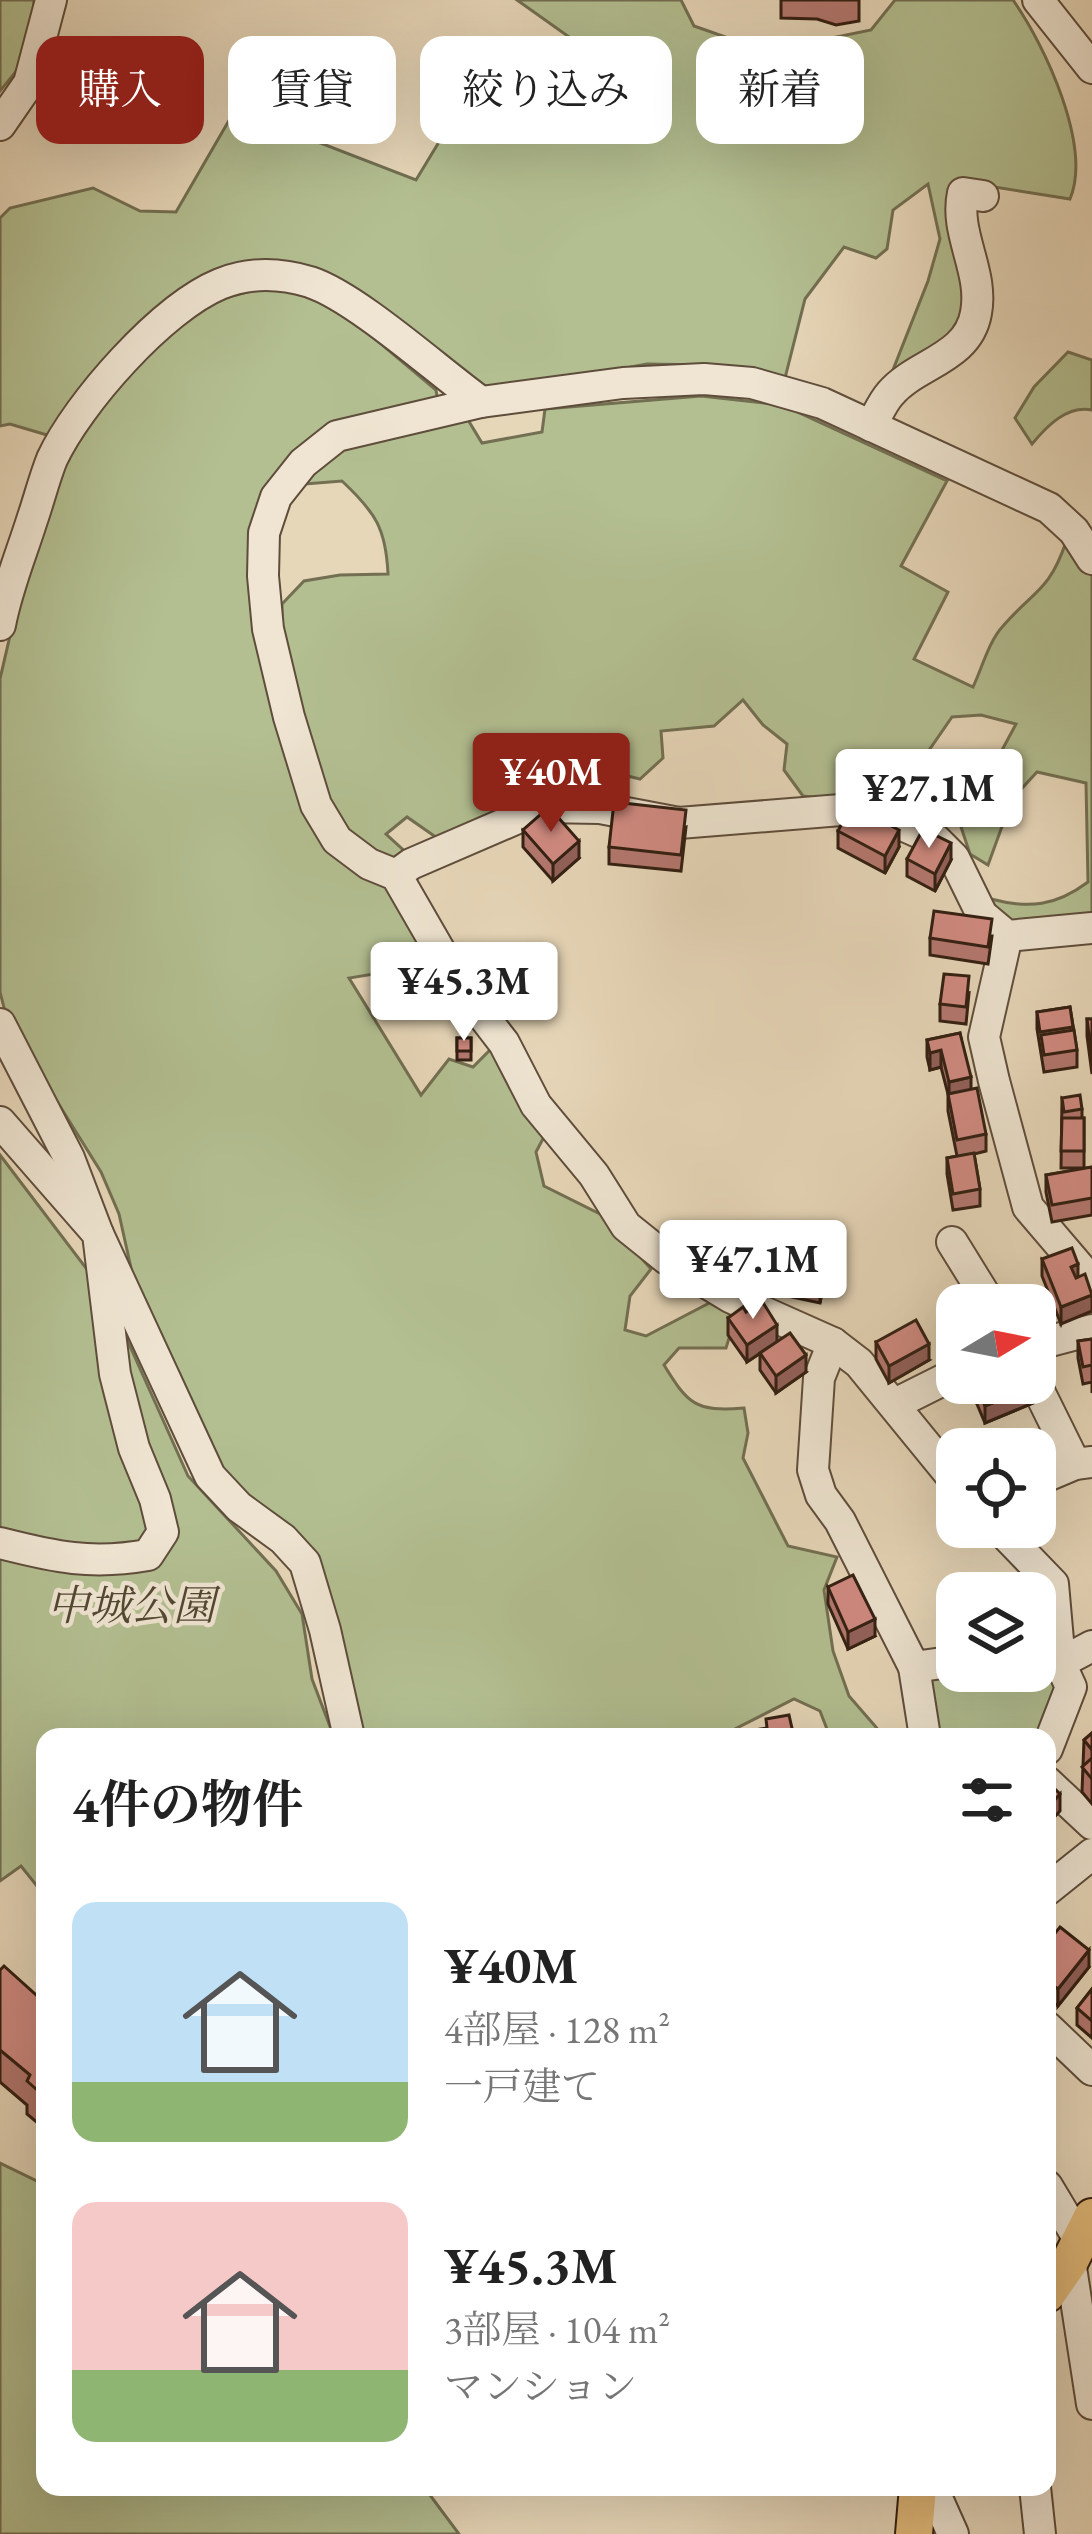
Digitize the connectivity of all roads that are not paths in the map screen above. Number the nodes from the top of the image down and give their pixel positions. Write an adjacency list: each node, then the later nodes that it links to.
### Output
1 (51, 0): 4 (street)
2 (1038, 0): 3 (street)
3 (1092, 68)
4 (0, 125)
5 (983, 196): 7 (street)
6 (482, 402): 7 (street); 9 (street); 10 (street)
7 (871, 426): 8 (street)
8 (1092, 559)
9 (0, 625)
10 (396, 875): 12 (street); 21 (street)
11 (1092, 928): 12 (street)
12 (1007, 936): 17 (street)
13 (0, 1024): 15 (street)
14 (0, 1122): 15 (street)
15 (98, 1234): 27 (street); 35 (street)
16 (952, 1242): 18 (street)
17 (1092, 1282)
18 (978, 1284)
19 (1092, 1330): 20 (street)
20 (1056, 1339)
21 (833, 1343): 23 (street); 33 (street)
22 (936, 1384): 23 (street)
23 (896, 1404): 25 (street)
24 (1048, 1404): 26 (street)
25 (936, 1456)
26 (1083, 1463)
27 (0, 1544)
28 (1018, 1548): 29 (street)
29 (1041, 1572)
30 (1092, 1646): 31 (street)
31 (1056, 1659)
32 (936, 1664): 33 (street)
33 (914, 1667): 36 (street)
34 (1056, 1671): 37 (street)
35 (347, 1728)
36 (924, 1728)
37 (1055, 1728)
38 (1056, 1790): 39 (street)
39 (1092, 1824)
40 (1092, 1854): 41 (street)
41 (1056, 1884)
42 (1056, 2036): 43 (street)
43 (1092, 2070)
44 (1056, 2200): 45 (street)
45 (1081, 2240): 46 (main road); 47 (street)
46 (1056, 2280)
47 (1092, 2404)
48 (916, 2496): 51 (main road)
49 (936, 2496): 52 (street)
50 (1036, 2496): 53 (street)
51 (914, 2534)
52 (953, 2534)
53 (1040, 2534)

